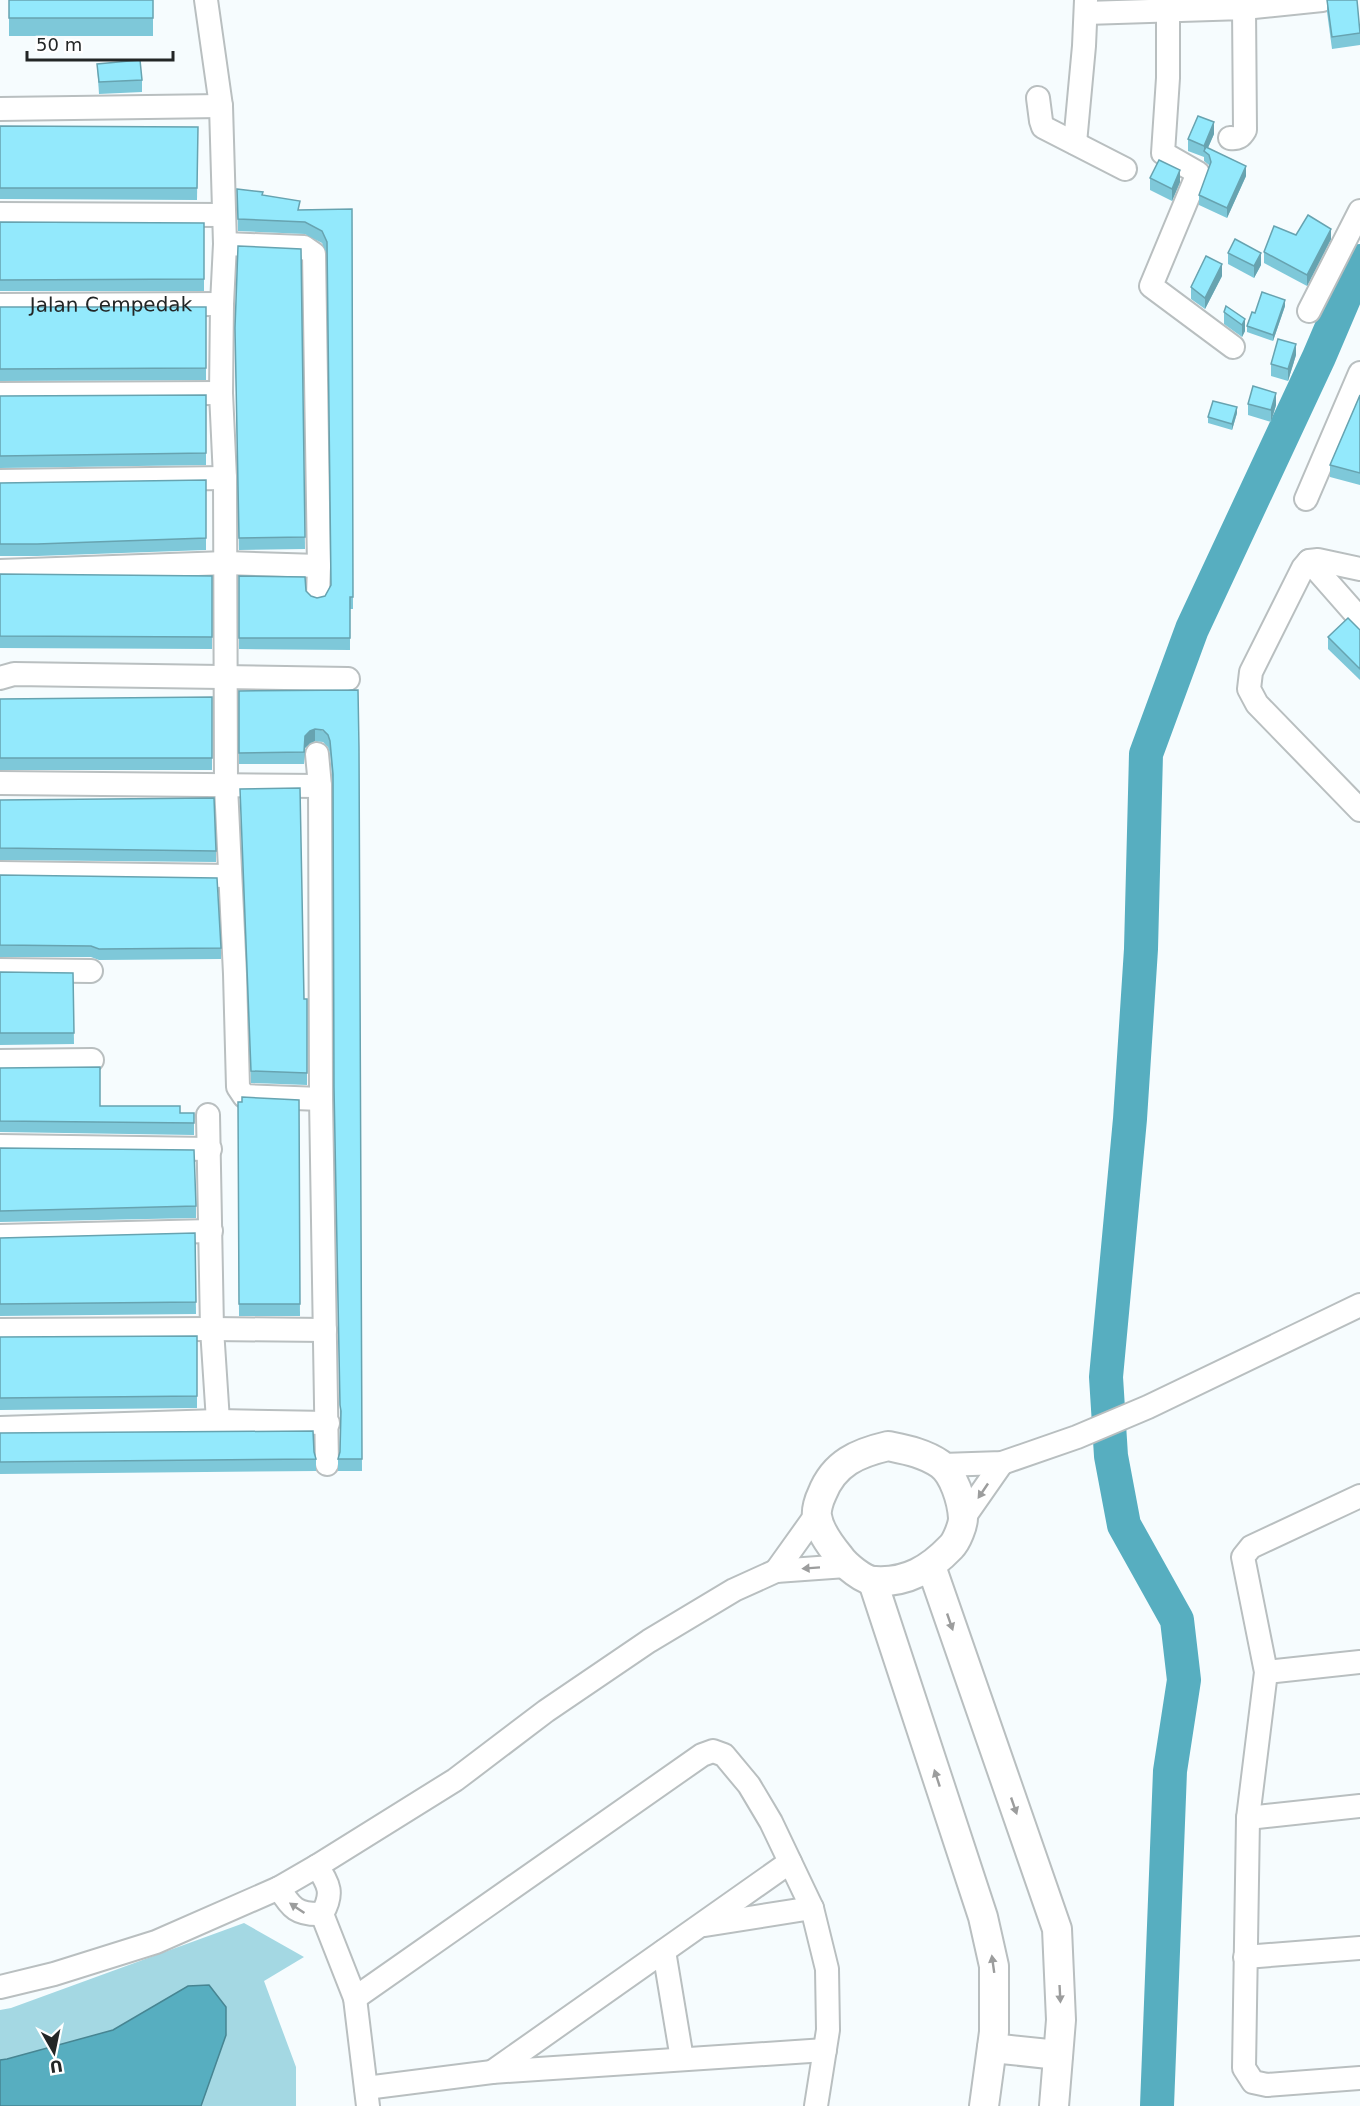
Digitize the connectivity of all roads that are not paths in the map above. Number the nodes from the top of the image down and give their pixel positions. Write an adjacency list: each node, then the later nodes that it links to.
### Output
1 (206, 0): 7 (street)
2 (1322, 0): 4 (street)
3 (1086, 6): 5 (street); 10 (street)
4 (1244, 8): 5 (street); 9 (street)
5 (1168, 11): 19 (street)
6 (1038, 98): 10 (street)
7 (221, 106): 8 (street); 14 (street)
8 (0, 109)
9 (1230, 138)
10 (1075, 143): 11 (street)
11 (1125, 169)
12 (1360, 211): 18 (street)
13 (0, 214): 14 (street)
14 (224, 215): 15 (street)
15 (225, 244): 16 (street); 28 (street)
16 (222, 304): 17 (street, Jalan Cempedak); 21 (street)
17 (0, 305)
18 (1309, 311)
19 (1233, 347)
20 (1360, 373): 25 (street)
21 (221, 393): 22 (street); 23 (street)
22 (0, 394)
23 (225, 478): 24 (street); 27 (street)
24 (0, 481)
25 (1306, 499)
26 (1309, 561): 29 (street); 32 (street); 40 (street)
27 (226, 563): 28 (street); 30 (street); 33 (street)
28 (319, 566): 31 (street)
29 (1360, 569)
30 (0, 571)
31 (318, 596)
32 (1360, 619)
33 (226, 676): 34 (street); 35 (street); 38 (street)
34 (0, 678)
35 (348, 680)
36 (318, 754): 39 (street)
37 (0, 783): 38 (street)
38 (226, 786): 39 (street); 42 (street)
39 (320, 786): 47 (street)
40 (1360, 810)
41 (0, 873): 42 (street)
42 (230, 876): 47 (street)
43 (0, 970): 44 (street)
44 (91, 971)
45 (92, 1060): 46 (street)
46 (0, 1061)
47 (321, 1099): 56 (street)
48 (208, 1115): 50 (street)
49 (0, 1146): 50 (street)
50 (210, 1149): 51 (street)
51 (211, 1231): 52 (street); 54 (street)
52 (0, 1236)
53 (1356, 1313): 60 (street)
54 (212, 1329): 55 (street); 56 (street); 57 (street)
55 (0, 1330)
56 (325, 1330): 58 (street)
57 (218, 1421): 58 (street); 59 (street)
58 (328, 1423): 61 (street)
59 (0, 1428)
60 (1002, 1463): 62 (street); 65 (street, one-way to 65)
61 (327, 1464)
62 (942, 1466): 64 (street); 65 (street)
63 (1360, 1496): 71 (street)
64 (816, 1515): 66 (street); 68 (street)
65 (963, 1520): 67 (street)
66 (846, 1566): 68 (street, one-way to 68); 69 (street)
67 (931, 1566): 69 (street); 87 (street, one-way to 87)
68 (776, 1571): 75 (street)
69 (873, 1582): 85 (street, one-way to 69)
70 (1360, 1662): 71 (street)
71 (1266, 1672): 73 (street)
72 (1360, 1806): 73 (street)
73 (1248, 1818): 82 (street)
74 (790, 1862): 77 (street); 79 (street); 84 (street)
75 (317, 1866): 76 (street); 78 (street)
76 (279, 1888): 78 (street, one-way to 76); 83 (street)
77 (812, 1908): 79 (street); 86 (street)
78 (322, 1914): 84 (street)
79 (701, 1925): 81 (street)
80 (1360, 1948): 82 (street)
81 (664, 1951): 88 (street); 89 (street)
82 (1245, 1957): 90 (street)
83 (0, 1987)
84 (355, 1998): 91 (street)
85 (992, 2048): 87 (street); 93 (street)
86 (825, 2050): 88 (street); 92 (street)
87 (1058, 2055): 94 (street)
88 (682, 2059): 89 (street)
89 (492, 2072): 91 (street)
90 (1360, 2078)
91 (367, 2097)
92 (816, 2106)
93 (984, 2106)
94 (1054, 2106)

